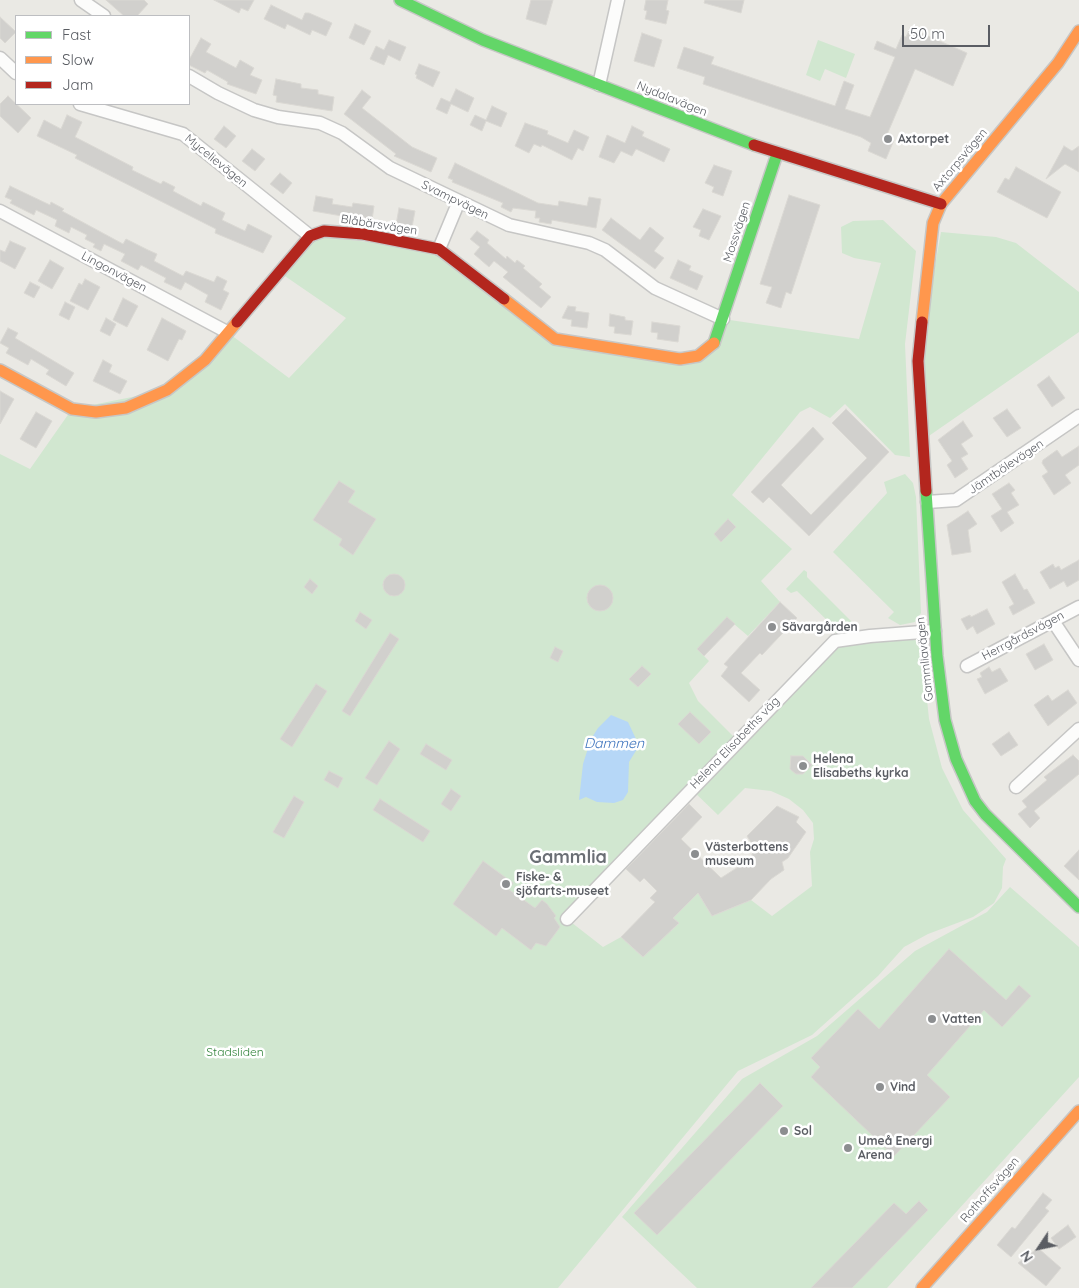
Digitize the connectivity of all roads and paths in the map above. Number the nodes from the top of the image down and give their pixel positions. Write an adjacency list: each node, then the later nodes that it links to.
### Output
1 (81, 0): 4 (street)
2 (400, 0): 9 (street, Nydalavägen)
3 (618, 0): 9 (street)
4 (103, 15)
5 (1079, 31): 13 (street, Axtorpsvägen)
6 (0, 58): 7 (street)
7 (15, 72)
8 (190, 77): 12 (street, Svampvägen)
9 (599, 85): 11 (street, Nydalavägen)
10 (83, 105): 15 (street, Mycelievägen)
11 (777, 154): 13 (street, Nydalavägen); 17 (street, Mossvägen)
12 (459, 201): 16 (street); 17 (street, Svampvägen)
13 (941, 204): 19 (street, Axtorpsvägen)
14 (0, 211): 18 (street, Lingonvägen)
15 (310, 236): 16 (street, Blåbärsvägen); 18 (street)
16 (439, 249): 17 (street, Blåbärsvägen)
17 (724, 319)
18 (227, 332): 20 (street)
19 (918, 362): 22 (street, Gammliavägen)
20 (0, 370)
21 (1079, 416): 22 (street, Jämtbölevägen)
22 (927, 502): 25 (street, Gammliavägen)
23 (1079, 607): 24 (street, Herrgårdsvägen)
24 (1053, 621): 26 (street); 27 (street, Herrgårdsvägen)
25 (935, 630): 30 (street, Gammliavägen); 31 (street, Helena Elisabeths väg)
26 (1079, 660)
27 (968, 666)
28 (1079, 729): 29 (street)
29 (1016, 787)
30 (1079, 907)
31 (567, 919)
32 (1079, 1111): 33 (street, Rothoffsvägen)
33 (922, 1288)

